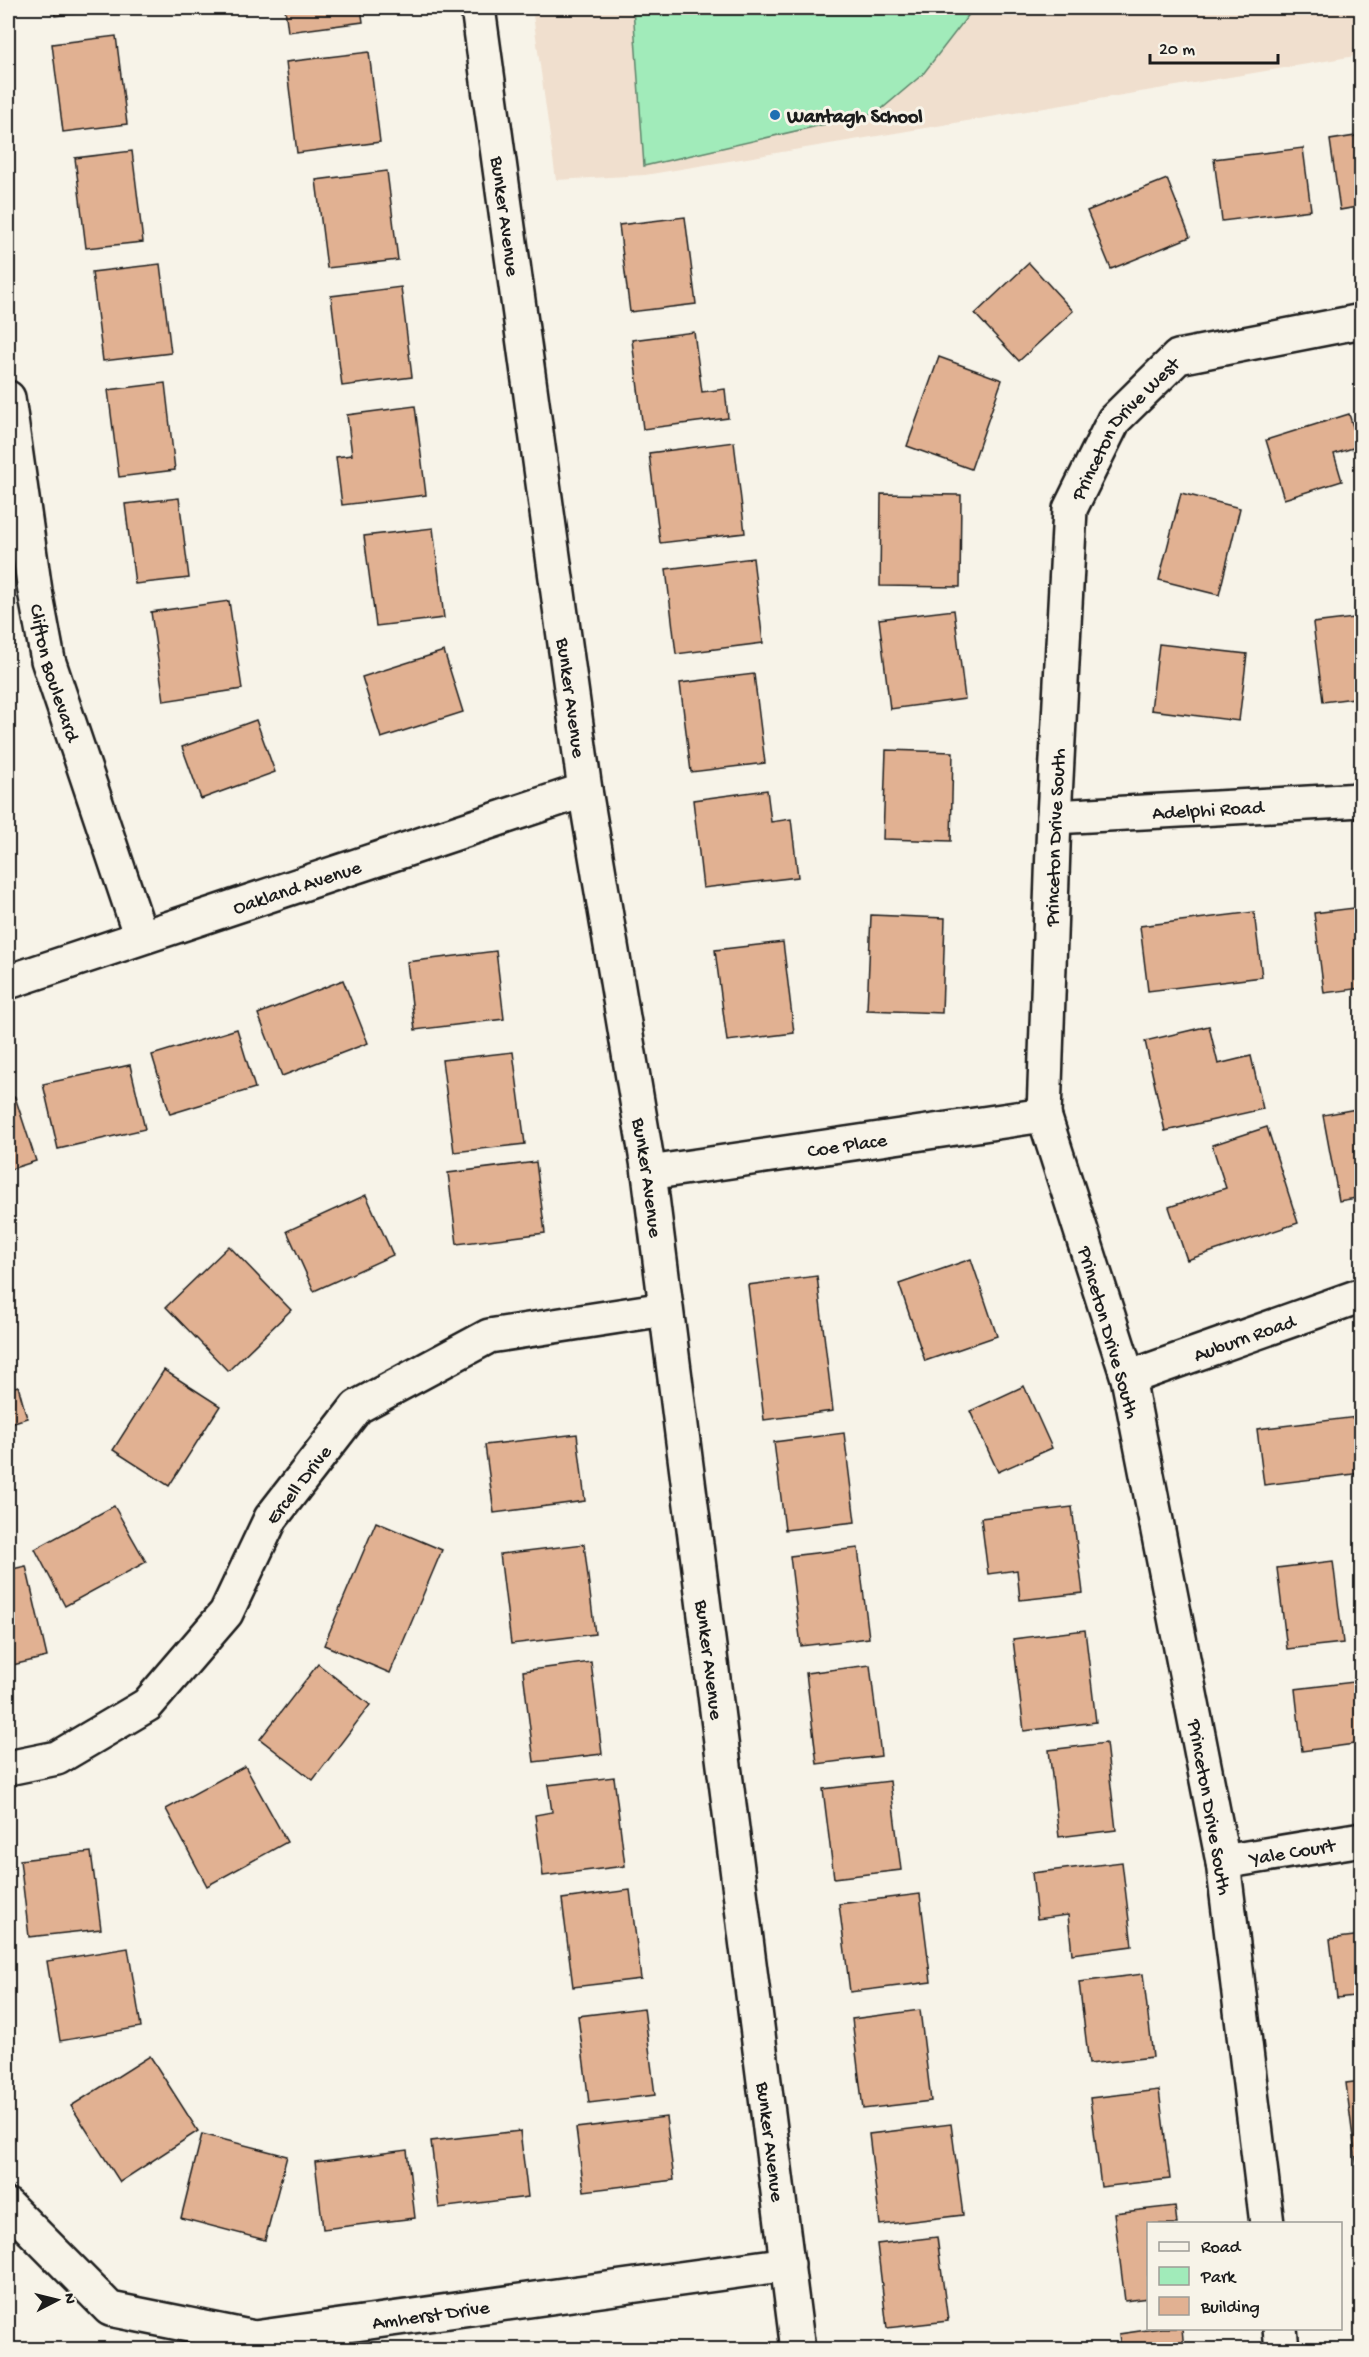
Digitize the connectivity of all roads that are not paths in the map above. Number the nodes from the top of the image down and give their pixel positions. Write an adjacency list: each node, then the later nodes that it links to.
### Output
1 (478, 8): 6 (street, Bunker Avenue)
2 (1362, 321): 5 (street, Princeton Drive West)
3 (8, 398): 4 (street, Clifton Boulevard)
4 (12, 460): 9 (street, Clifton Boulevard)
5 (1070, 508): 8 (street, Princeton Drive South)
6 (585, 790): 9 (street, Oakland Avenue); 12 (street, Bunker Avenue)
7 (1362, 800): 8 (street, Adelphi Road)
8 (1054, 817): 11 (street, Princeton Drive South)
9 (141, 937): 10 (street, Oakland Avenue)
10 (8, 982)
11 (1044, 1114): 12 (street, Coe Place); 15 (street, Princeton Drive South)
12 (649, 1173): 14 (street, Bunker Avenue)
13 (1362, 1295): 15 (street, Auburn Road)
14 (664, 1309): 16 (street, Ercell Drive); 21 (street, Bunker Avenue)
15 (1128, 1378): 18 (street, Princeton Drive South)
16 (8, 1768)
17 (1362, 1839): 18 (street, Yale Court)
18 (1224, 1862): 20 (street, Princeton Drive South)
19 (8, 2206): 21 (street, Amherst Drive)
20 (1267, 2222)
21 (788, 2264): 23 (street, Bunker Avenue)
22 (1280, 2330): 24 (street)
23 (798, 2349)
24 (1282, 2349)

